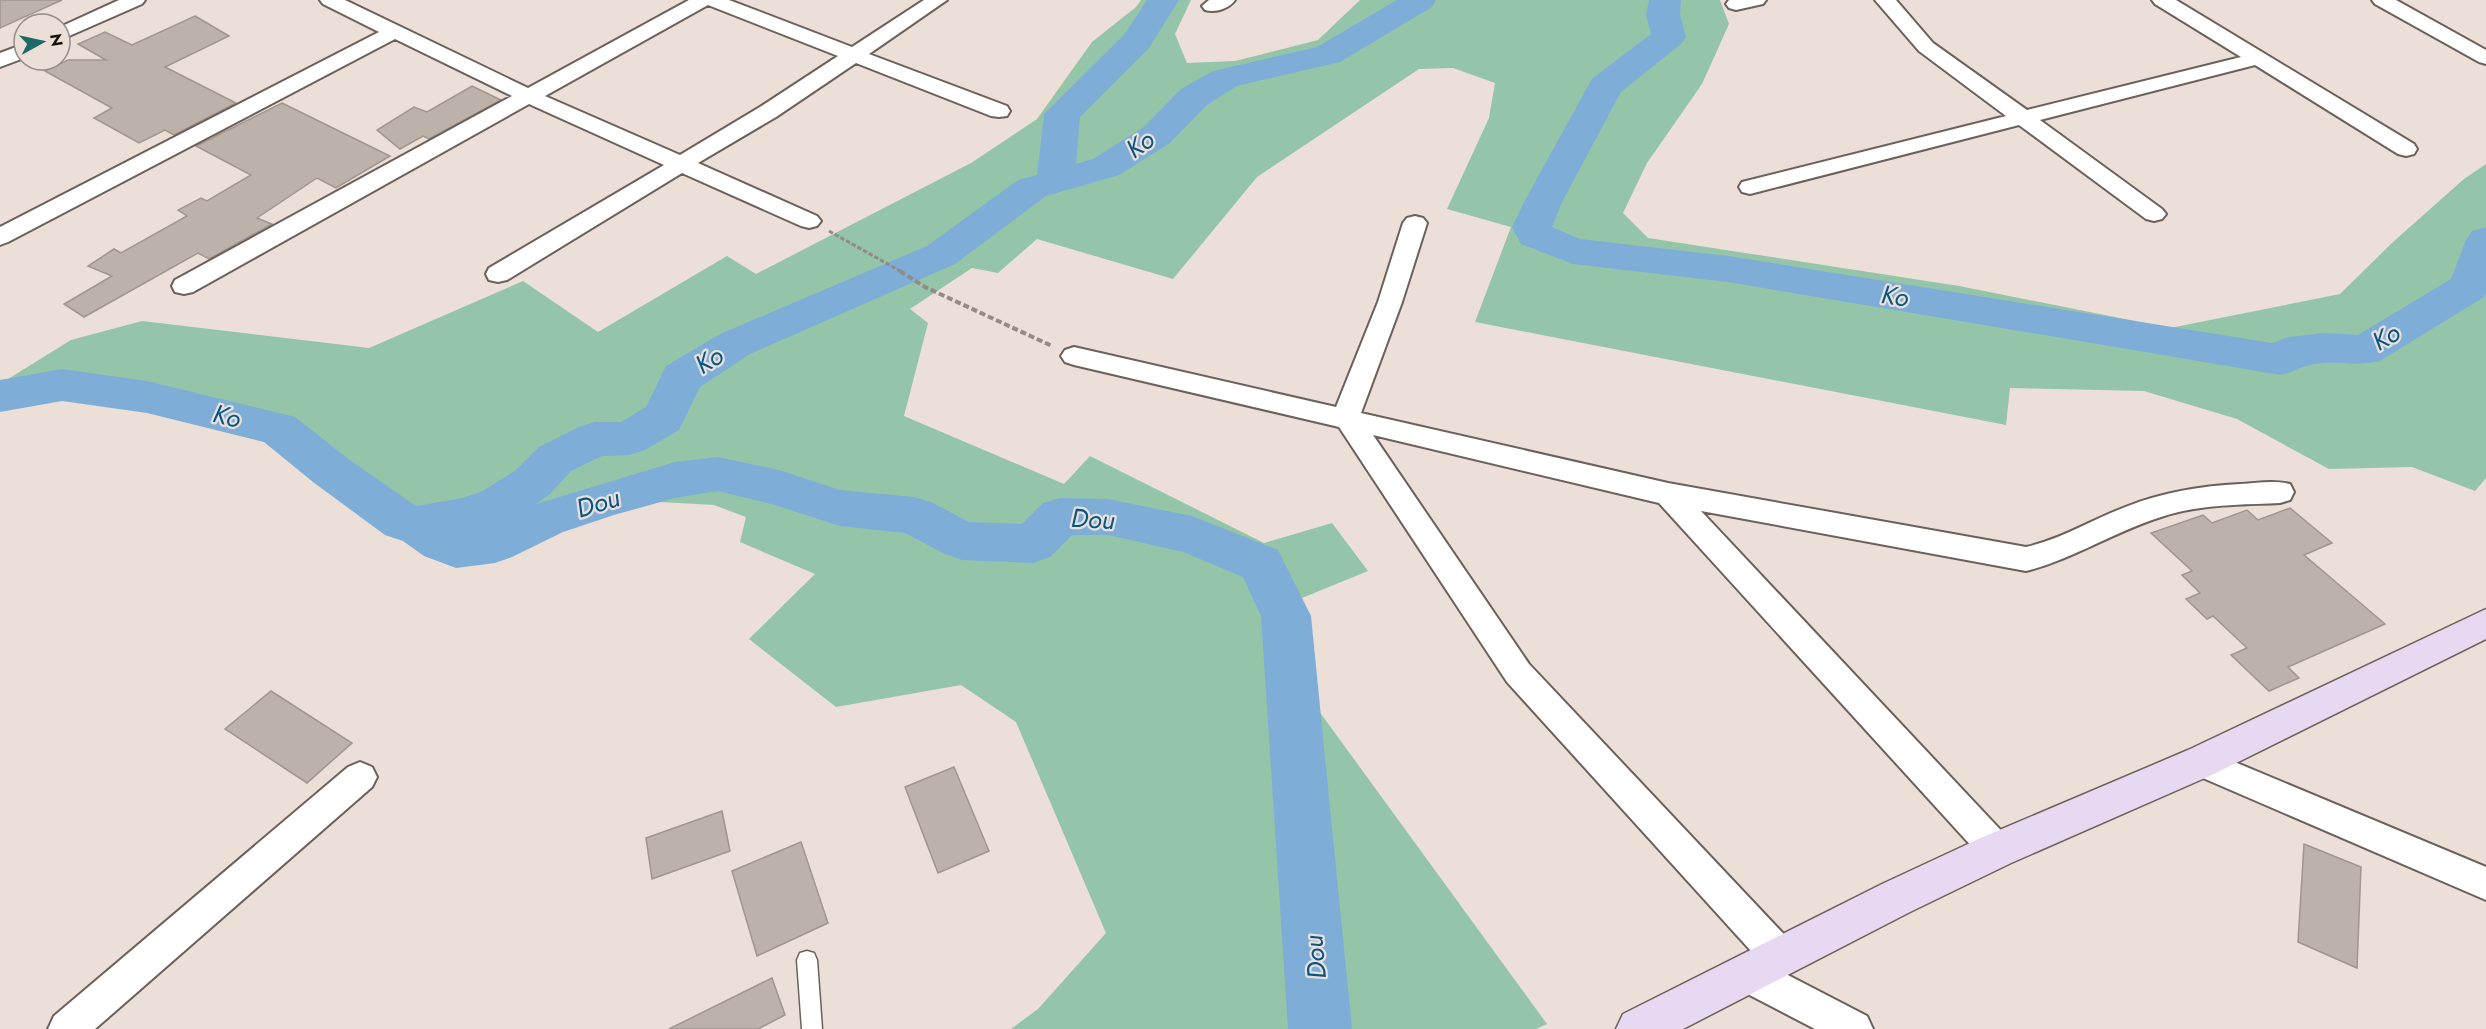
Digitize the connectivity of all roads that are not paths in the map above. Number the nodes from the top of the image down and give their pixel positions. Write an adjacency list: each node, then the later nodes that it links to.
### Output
1 (135, 0): 9 (street)
2 (330, 0): 10 (street)
3 (703, 0): 14 (street)
4 (711, 0): 11 (street)
5 (937, 0): 11 (street)
6 (1885, 0): 16 (street)
7 (2162, 0): 13 (street)
8 (2382, 0): 12 (street)
9 (72, 29)
10 (396, 31): 14 (street); 23 (street)
11 (853, 54): 15 (street); 18 (street)
12 (2486, 58)
13 (2256, 59): 16 (street); 17 (street)
14 (528, 96): 18 (street); 25 (street)
15 (999, 111)
16 (2023, 119): 19 (street); 20 (street)
17 (2406, 149)
18 (678, 165): 21 (street); 24 (street)
19 (1750, 188)
20 (2154, 214)
21 (809, 221)
22 (1415, 224): 27 (street)
23 (0, 237)
24 (498, 274)
25 (184, 286)
26 (1074, 356): 27 (street)
27 (1346, 417): 29 (street); 35 (street)
28 (2280, 492): 29 (street)
29 (1668, 494): 33 (street)
30 (2486, 623): 31 (main road)
31 (2201, 762): 33 (main road); 34 (street)
32 (360, 777): 39 (street)
33 (1997, 850): 35 (main road)
34 (2486, 884)
35 (1781, 957): 37 (main road)
36 (807, 960): 40 (lane)
37 (1747, 974): 38 (street); 41 (main road)
38 (1814, 1019): 42 (street)
39 (67, 1029)
40 (812, 1029)
41 (1638, 1029)
42 (1854, 1029)

